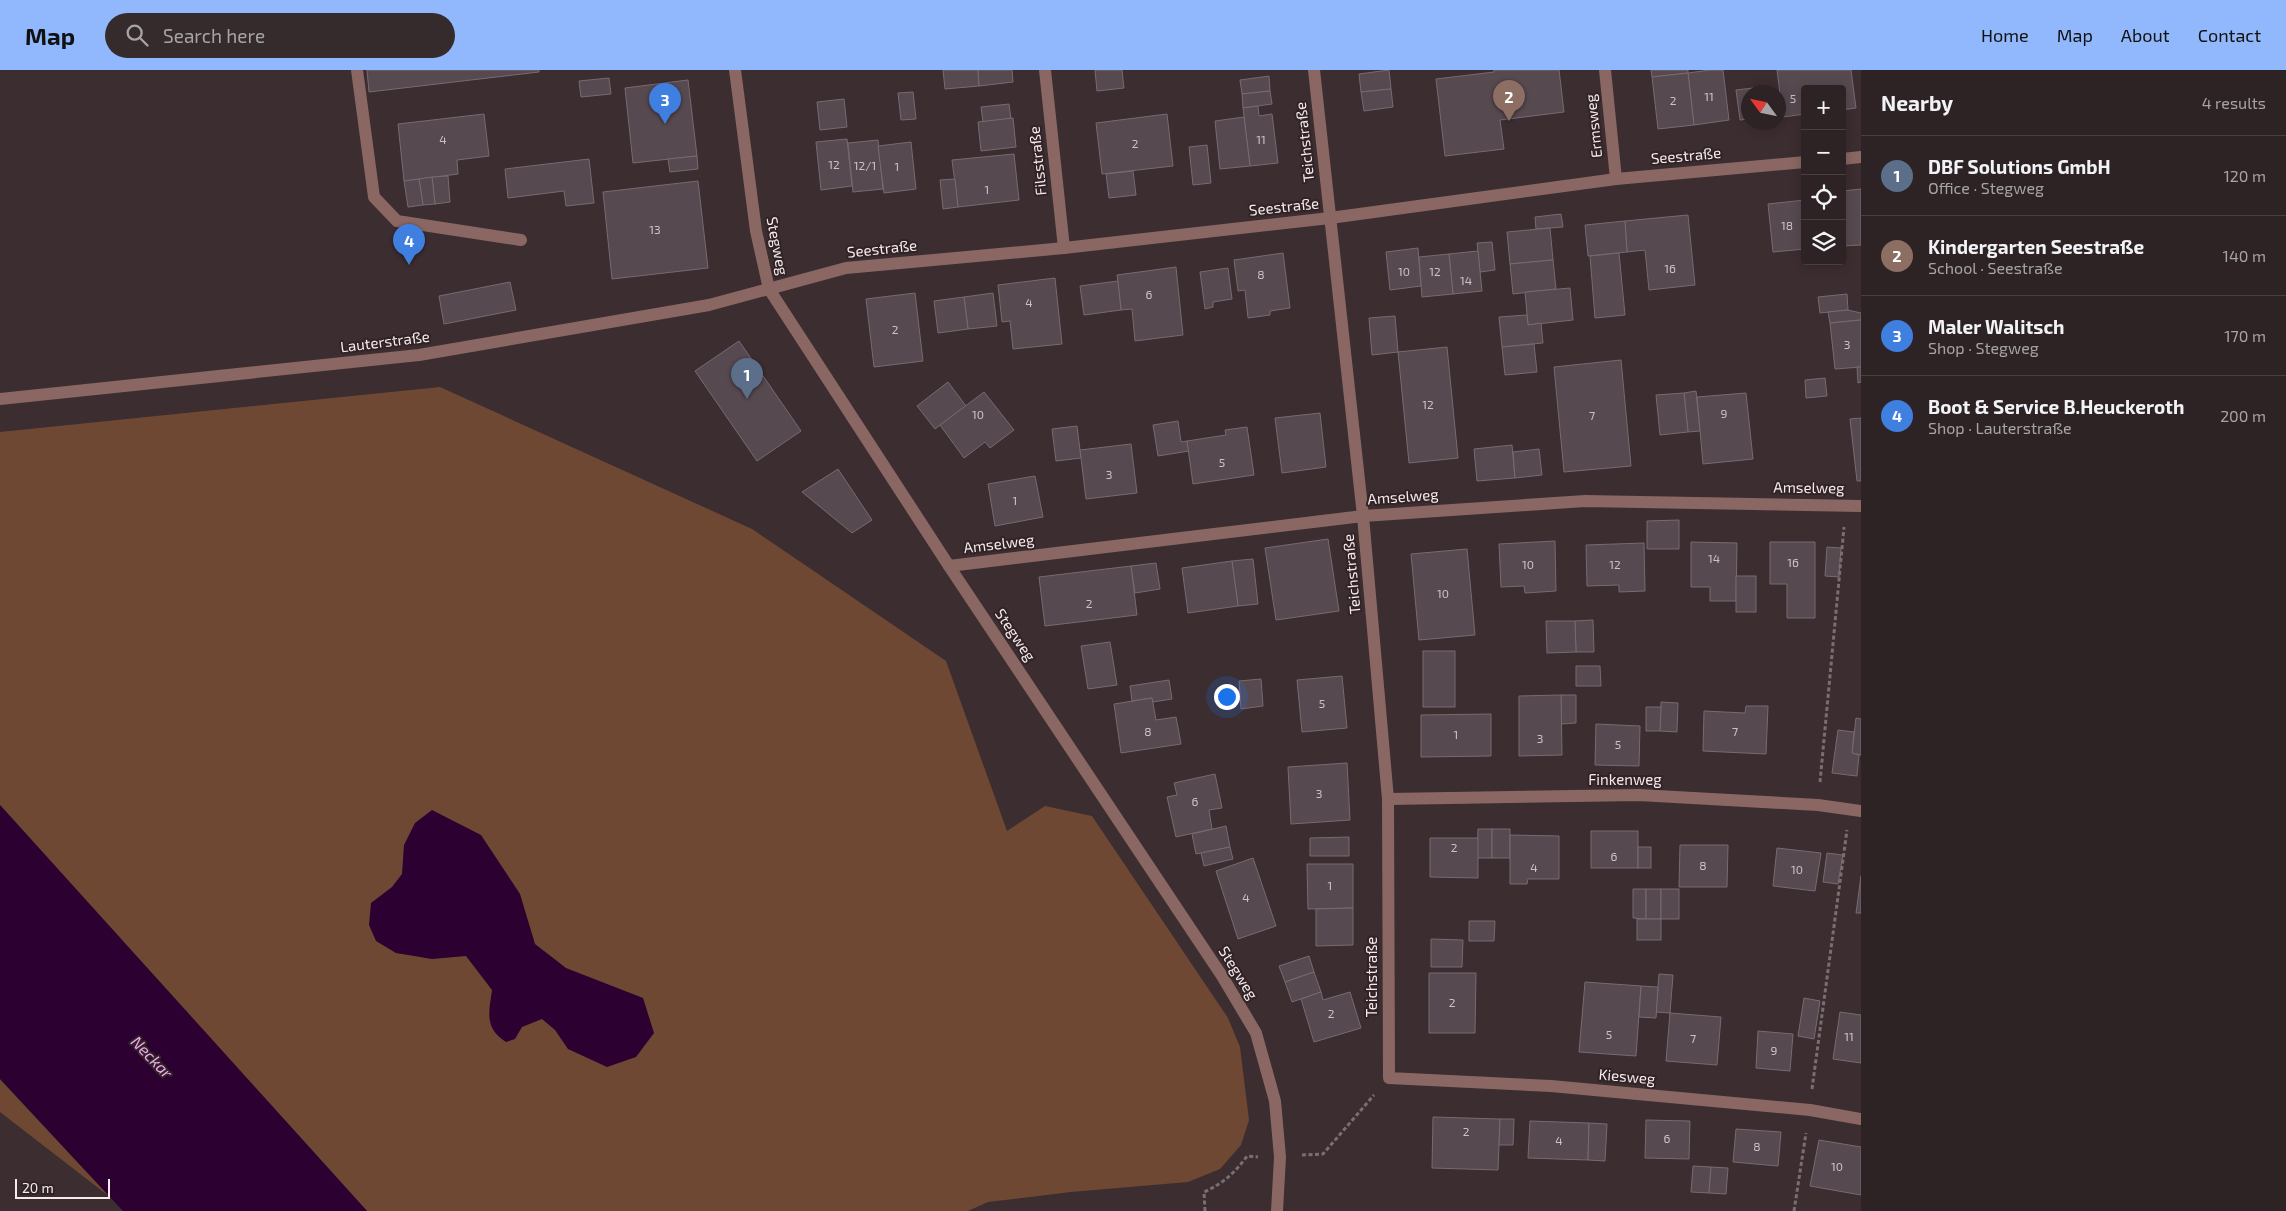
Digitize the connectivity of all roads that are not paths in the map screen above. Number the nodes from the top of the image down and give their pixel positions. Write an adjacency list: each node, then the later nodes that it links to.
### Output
1 (357, 70): 11 (street)
2 (735, 70): 13 (street, Stegweg)
3 (1045, 70): 12 (street, Filsstraße)
4 (1314, 70): 10 (street, Teichstraße)
5 (1605, 70): 9 (street, Ermsweg)
6 (1861, 157): 7 (street)
7 (1846, 158)
8 (1801, 162): 9 (street, Seestraße)
9 (1616, 179): 10 (street, Seestraße)
10 (1330, 218): 12 (street, Seestraße); 16 (street, Teichstraße)
11 (521, 240)
12 (1064, 248): 13 (street, Seestraße)
13 (769, 290): 14 (street, Lauterstraße); 17 (street, Stegweg)
14 (0, 400)
15 (1861, 506): 16 (street, Amselweg)
16 (1363, 516): 17 (street, Amselweg); 18 (street, Teichstraße)
17 (949, 566): 22 (street, Stegweg)
18 (1388, 800): 19 (street, Finkenweg); 20 (street, Teichstraße)
19 (1856, 811)
20 (1389, 1078): 21 (street, Kiesweg)
21 (1861, 1118)
22 (1277, 1211)

